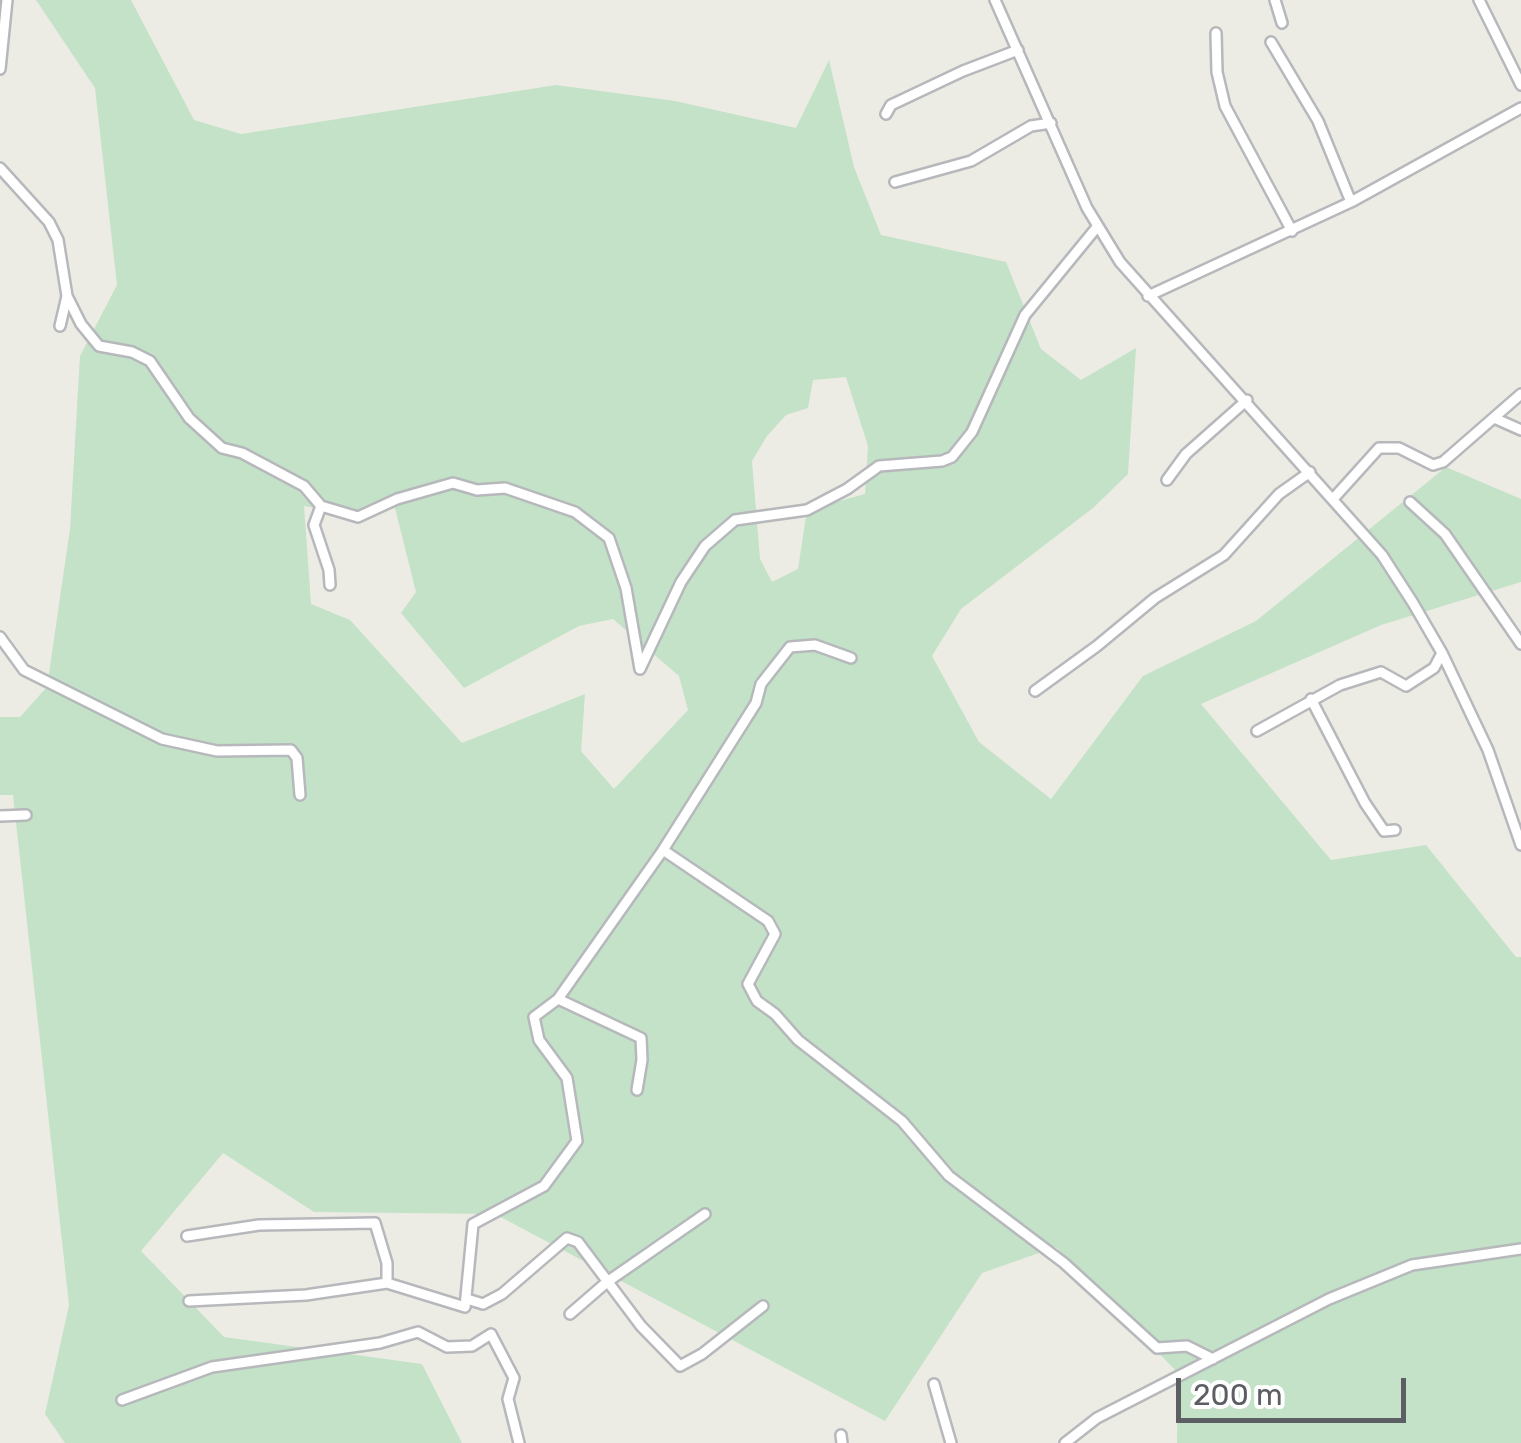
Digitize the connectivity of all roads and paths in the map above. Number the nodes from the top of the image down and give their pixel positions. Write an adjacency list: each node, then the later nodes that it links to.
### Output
1 (7, 0): 9 (street)
2 (994, 0): 8 (street)
3 (1275, 0): 5 (street)
4 (1479, 0): 10 (street)
5 (1282, 23)
6 (1216, 33): 18 (street)
7 (1271, 42): 16 (street)
8 (1018, 50): 12 (street); 13 (street)
9 (0, 69)
10 (1521, 85)
11 (1521, 108): 16 (street)
12 (886, 114)
13 (1050, 124): 15 (street); 17 (street)
14 (0, 168): 19 (street)
15 (896, 182)
16 (1351, 202): 18 (street)
17 (1097, 227): 20 (street); 30 (street)
18 (1292, 230): 20 (street)
19 (67, 296): 21 (street); 30 (street)
20 (1148, 296): 23 (street)
21 (60, 326)
22 (1521, 394): 24 (street)
23 (1247, 400): 26 (street); 27 (street)
24 (1494, 418): 25 (street); 28 (street)
25 (1521, 430)
26 (1310, 472): 28 (street); 36 (street)
27 (1166, 480)
28 (1333, 498): 34 (street)
29 (1410, 502): 33 (street)
30 (321, 506): 31 (street)
31 (330, 585)
32 (0, 637): 39 (street)
33 (1521, 644)
34 (1442, 653): 37 (street); 43 (street)
35 (851, 658): 44 (street)
36 (1035, 690)
37 (1311, 699): 38 (street); 42 (street)
38 (1256, 731)
39 (300, 795)
40 (26, 814): 41 (street)
41 (0, 816)
42 (1396, 830)
43 (1521, 845)
44 (664, 850): 45 (street); 56 (street)
45 (558, 999): 46 (street); 52 (street)
46 (637, 1090)
47 (706, 1214): 50 (street)
48 (187, 1236): 51 (street)
49 (1521, 1250): 56 (street)
50 (607, 1282): 52 (street); 54 (street); 55 (street)
51 (387, 1284): 52 (street); 53 (street)
52 (467, 1299)
53 (189, 1301)
54 (764, 1306)
55 (570, 1314)
56 (1212, 1359): 61 (street)
57 (934, 1384): 60 (street)
58 (122, 1400): 59 (street)
59 (519, 1443)
60 (950, 1443)
61 (1065, 1443)

